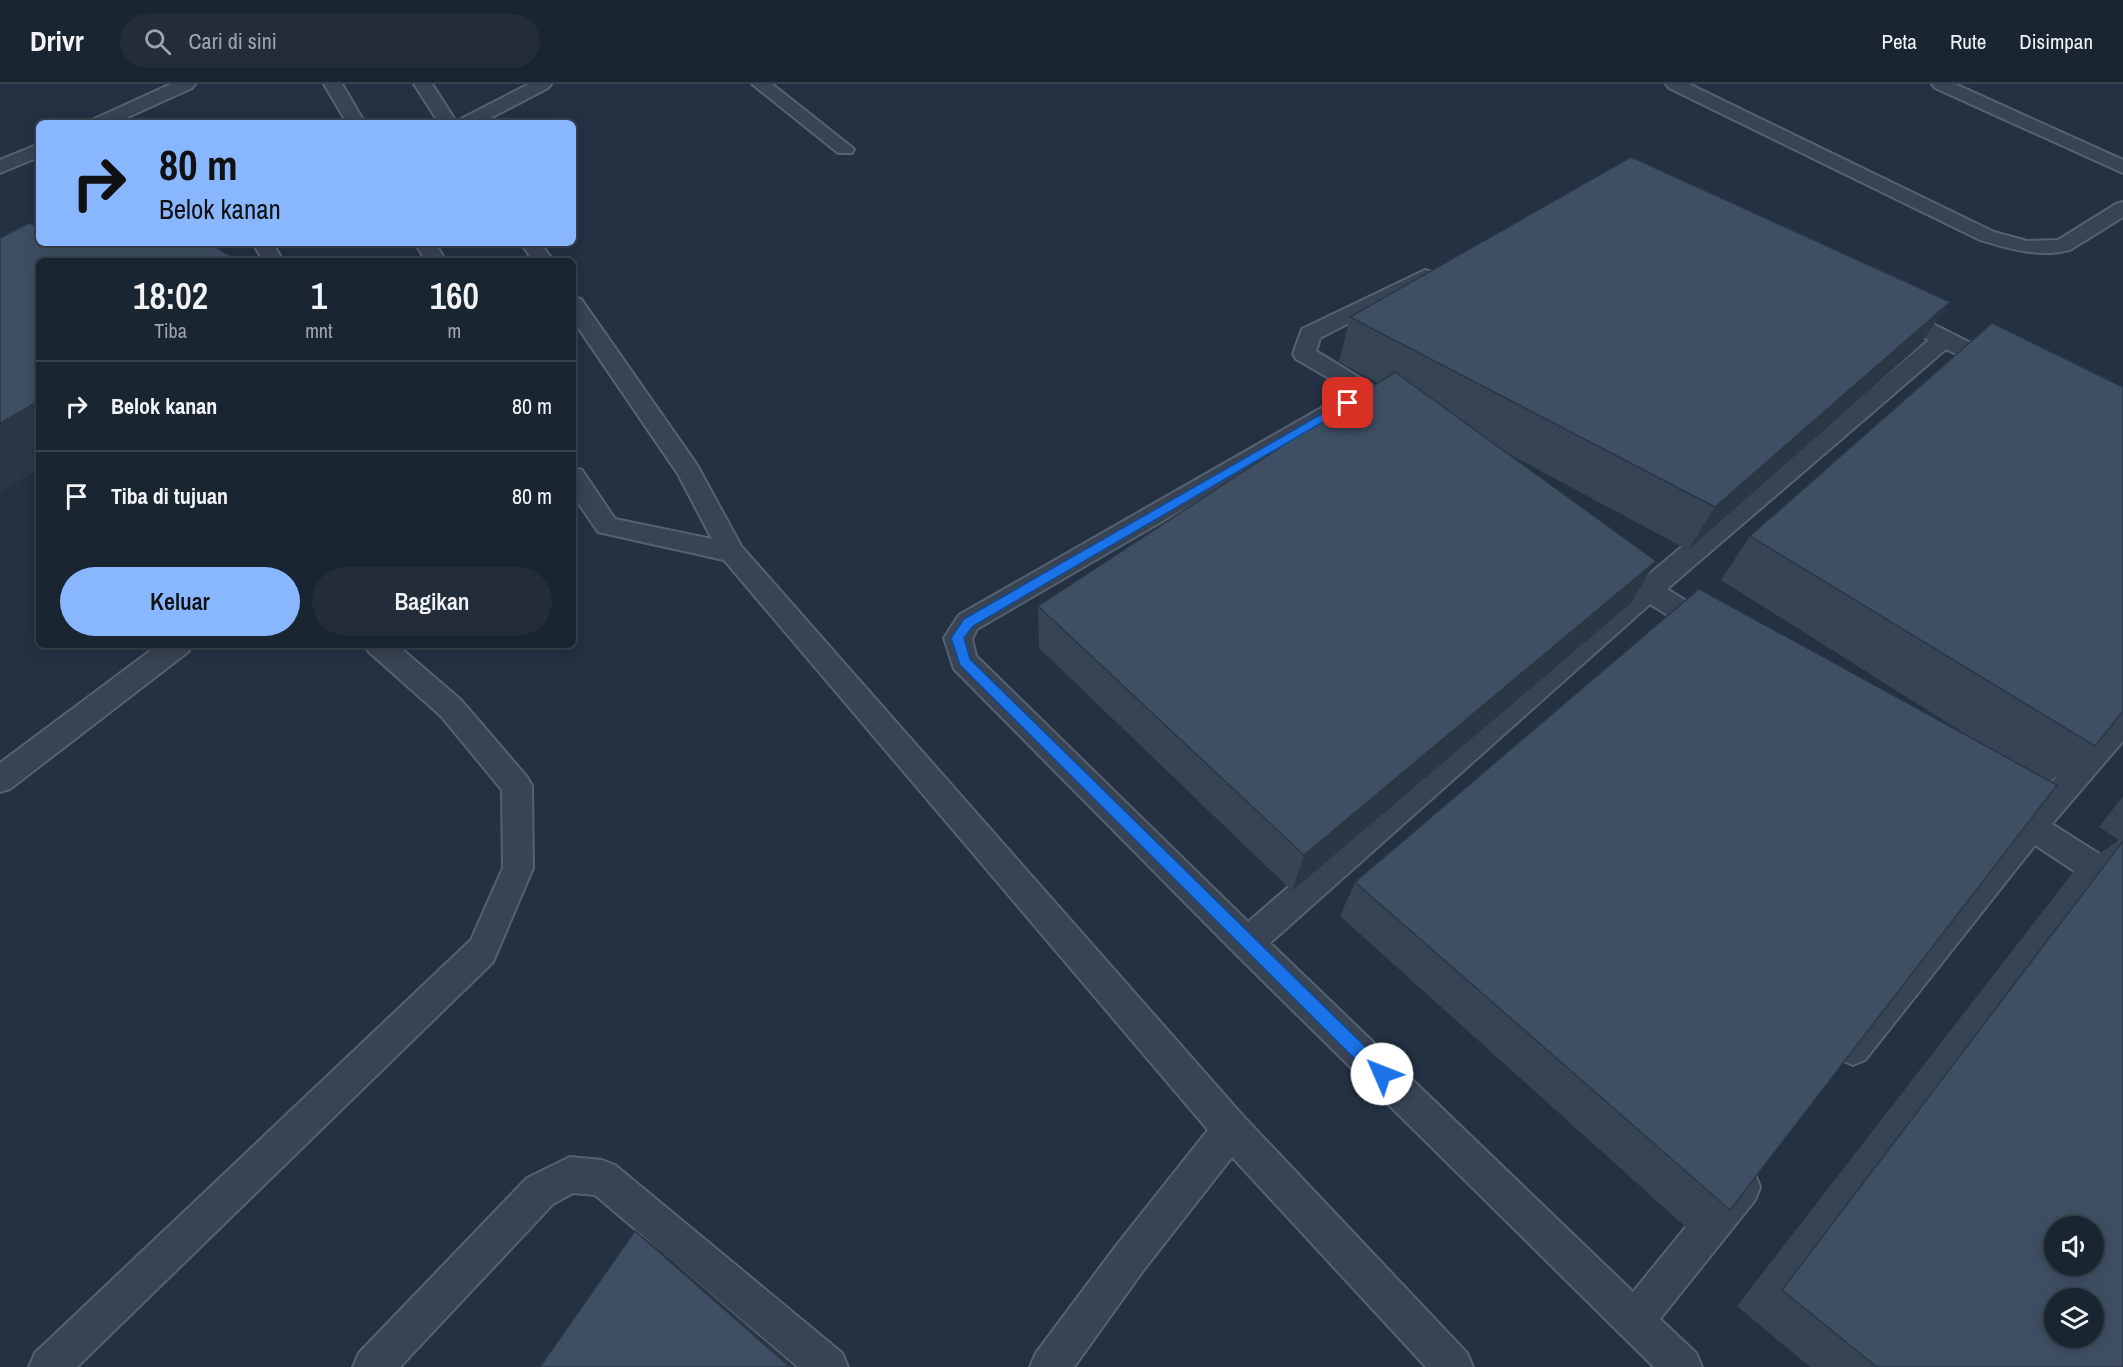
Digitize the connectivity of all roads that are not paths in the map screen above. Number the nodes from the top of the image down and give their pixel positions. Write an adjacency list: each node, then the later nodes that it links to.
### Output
1 (186, 84): 8 (lane)
2 (333, 84): 9 (lane)
3 (423, 84): 10 (lane)
4 (542, 84): 11 (lane)
5 (761, 84): 12 (lane)
6 (1675, 84): 16 (lane)
7 (1941, 84): 15 (lane)
8 (107, 120)
9 (354, 120)
10 (446, 120)
11 (473, 120)
12 (845, 149)
13 (36, 151): 14 (lane)
14 (0, 167)
15 (2123, 167)
16 (2123, 208)
17 (1443, 266): 22 (lane)
18 (1882, 307): 20 (lane)
19 (576, 308): 26 (lane)
20 (1944, 339): 21 (lane); 27 (lane)
21 (2018, 375)
22 (1368, 391): 23 (lane); 36 (lane)
23 (1407, 418)
24 (576, 480): 26 (lane)
25 (1590, 549): 27 (lane)
26 (732, 552): 38 (lane)
27 (1648, 590): 28 (lane); 36 (lane)
28 (1729, 640)
29 (174, 648): 32 (lane)
30 (382, 648): 41 (lane)
31 (2123, 721): 34 (lane)
32 (0, 780)
33 (1972, 788): 34 (lane)
34 (2032, 826): 35 (lane); 37 (lane)
35 (2123, 886)
36 (1247, 943): 40 (lane)
37 (1837, 1068)
38 (1231, 1130): 44 (lane); 45 (lane)
39 (1762, 1161): 40 (lane)
40 (1635, 1320): 46 (lane)
41 (49, 1367)
42 (373, 1367): 43 (lane)
43 (828, 1367)
44 (1050, 1367)
45 (1453, 1367)
46 (1682, 1367)

